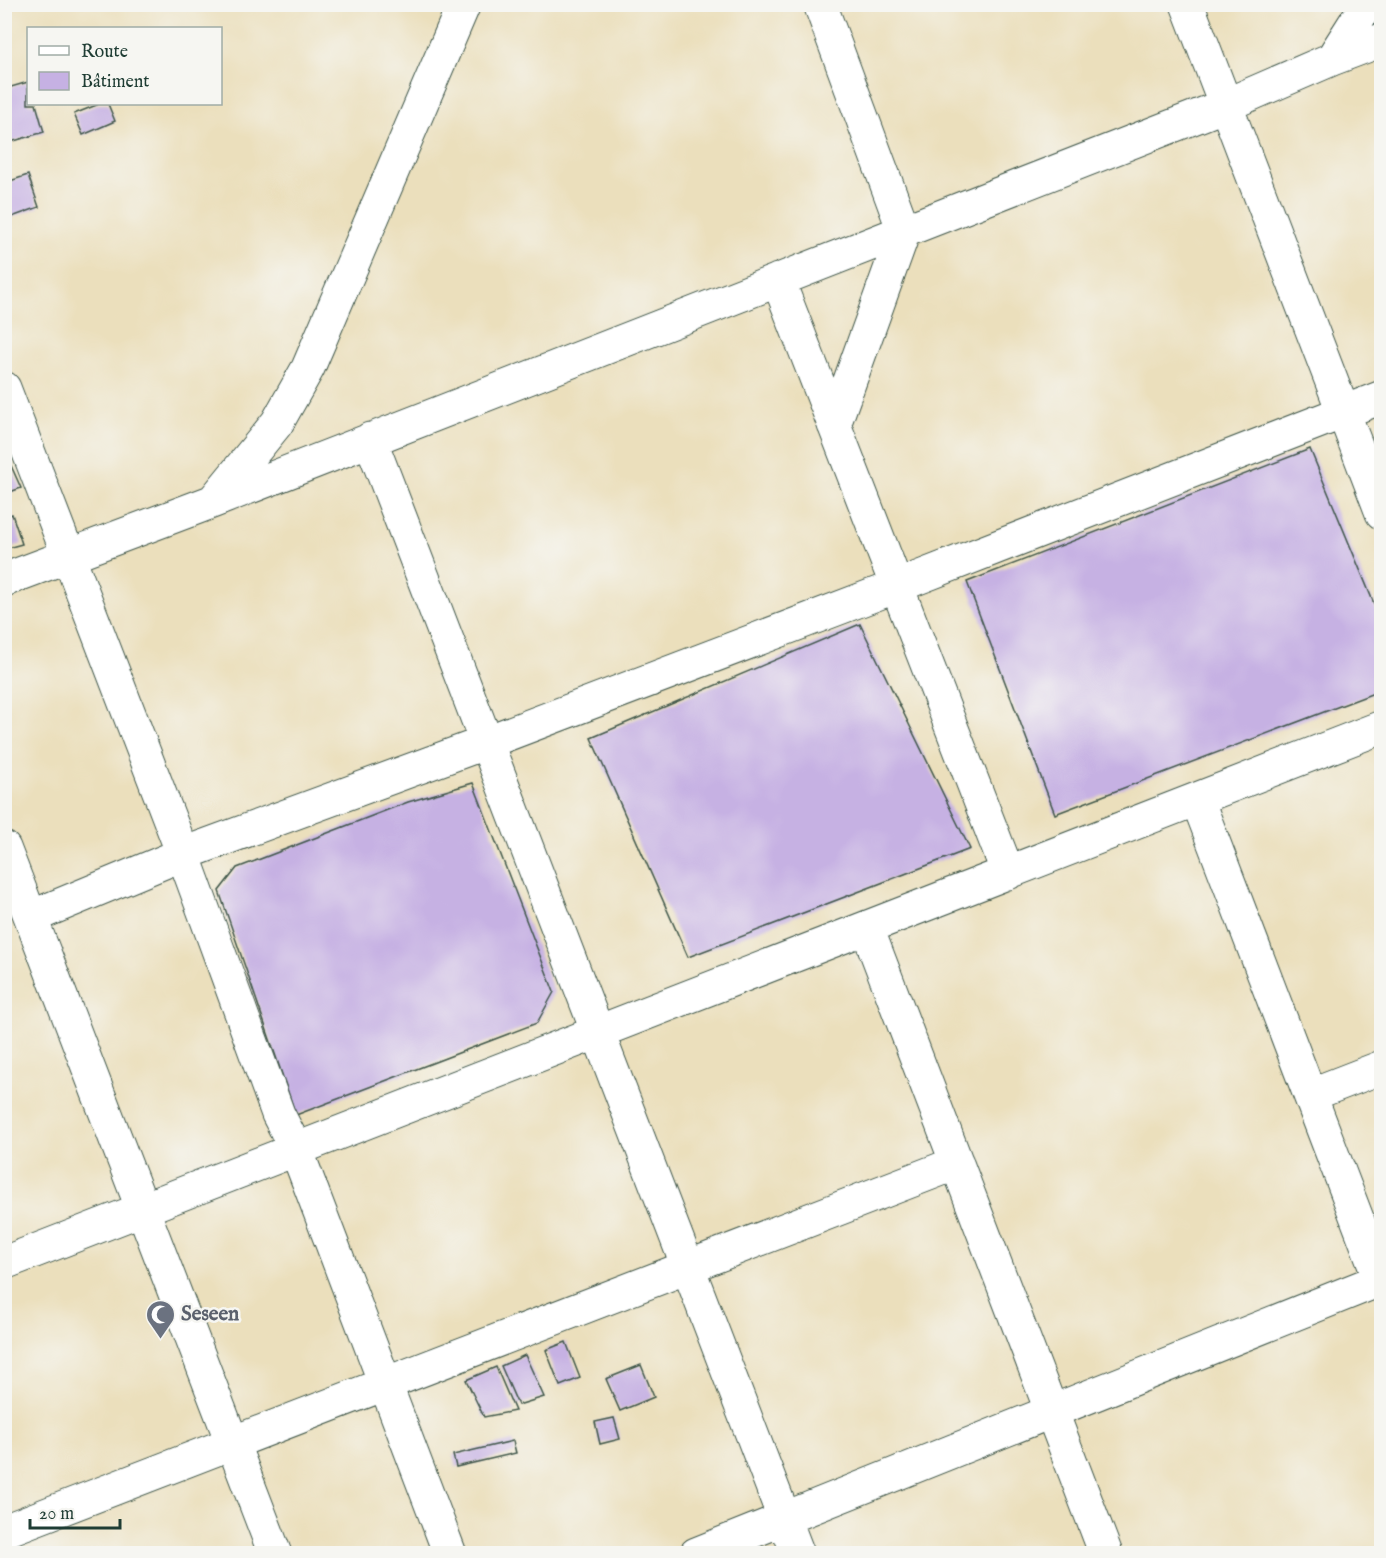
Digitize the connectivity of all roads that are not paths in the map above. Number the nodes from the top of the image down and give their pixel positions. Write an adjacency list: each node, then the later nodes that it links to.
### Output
1 (464, 4): 15 (street)
2 (820, 4): 8 (street)
3 (1187, 4): 7 (street)
4 (1367, 4): 6 (street)
5 (1382, 40): 6 (street)
6 (1332, 59): 7 (street)
7 (1226, 105): 8 (street); 12 (street)
8 (904, 231): 9 (street); 13 (street)
9 (778, 280): 13 (street); 14 (street)
10 (4, 388): 17 (street)
11 (1382, 397): 12 (street)
12 (1343, 412): 16 (street); 19 (street)
13 (834, 425): 19 (street)
14 (370, 439): 15 (street); 21 (street)
15 (214, 501): 17 (street)
16 (1382, 513)
17 (69, 556): 18 (street); 24 (street)
18 (4, 580)
19 (897, 586): 21 (street); 25 (street)
20 (1382, 728): 22 (street)
21 (487, 742): 24 (street); 28 (street)
22 (1197, 799): 25 (street); 30 (street)
23 (4, 848): 26 (street)
24 (183, 854): 26 (street); 31 (street)
25 (1008, 873): 27 (street)
26 (31, 917): 33 (street)
27 (867, 928): 28 (street); 32 (street)
28 (598, 1032): 31 (street); 35 (street)
29 (1382, 1067): 30 (street)
30 (1310, 1095): 36 (street)
31 (296, 1149): 33 (street); 37 (street)
32 (957, 1163): 35 (street); 38 (street)
33 (143, 1209): 34 (street); 39 (street)
34 (4, 1263)
35 (688, 1267): 37 (street); 40 (street)
36 (1381, 1281): 38 (street)
37 (386, 1384): 39 (street); 43 (street)
38 (1052, 1411): 40 (street); 46 (street)
39 (232, 1443): 41 (street); 42 (street)
40 (784, 1518): 44 (street); 45 (street)
41 (4, 1531)
42 (274, 1554)
43 (450, 1554)
44 (696, 1554)
45 (798, 1554)
46 (1106, 1554)

